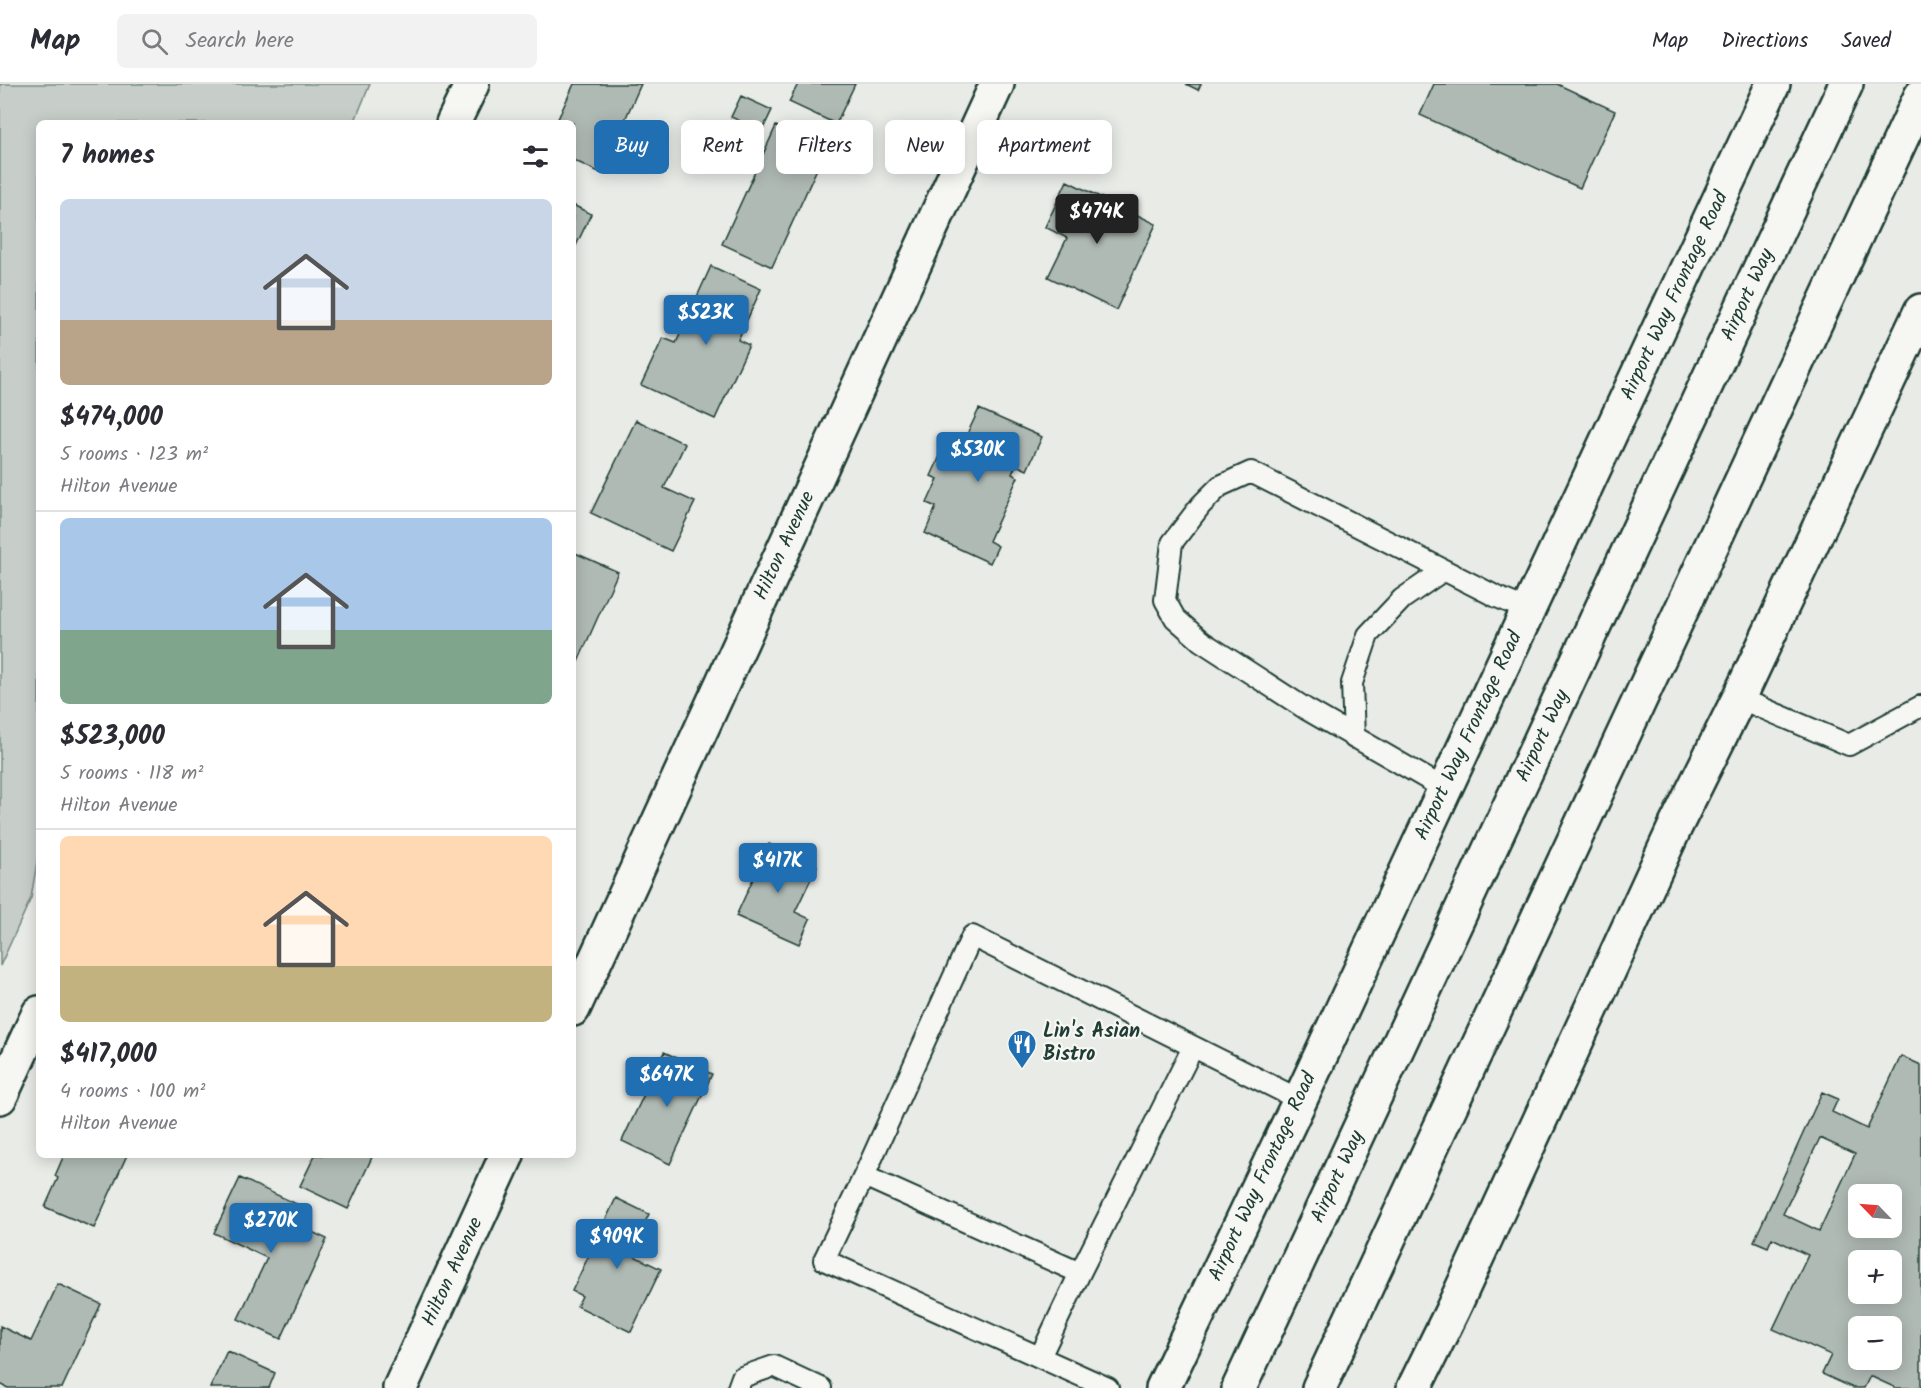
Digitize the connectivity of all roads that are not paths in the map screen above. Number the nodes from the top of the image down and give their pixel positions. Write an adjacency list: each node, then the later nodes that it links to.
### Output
1 (472, 84): 6 (street)
2 (997, 84): 14 (street, Hilton Avenue)
3 (1773, 84): 9 (street, Airport Way Frontage Road)
4 (1846, 84): 28 (street, Airport Way)
5 (1921, 96): 29 (street)
6 (454, 120)
7 (1921, 311): 10 (street)
8 (1444, 570): 9 (lane); 12 (lane); 12 (lane)
9 (1528, 610): 13 (street, Airport Way Frontage Road)
10 (1740, 698): 11 (lane); 30 (street)
11 (1917, 715)
12 (1354, 738): 13 (lane)
13 (1444, 789): 18 (street, Airport Way Frontage Road)
14 (576, 1002)
15 (36, 1019): 17 (street)
16 (1193, 1047): 18 (lane); 20 (lane); 21 (lane)
17 (0, 1097)
18 (1300, 1100): 27 (street, Airport Way Frontage Road)
19 (506, 1158): 23 (street, Hilton Avenue)
20 (864, 1176): 21 (lane); 22 (lane)
21 (1080, 1273): 22 (lane)
22 (1041, 1358): 26 (lane)
23 (400, 1388)
24 (738, 1388): 25 (lane)
25 (821, 1388)
26 (1108, 1388)
27 (1163, 1388)
28 (1239, 1388)
29 (1319, 1388)
30 (1414, 1388)

